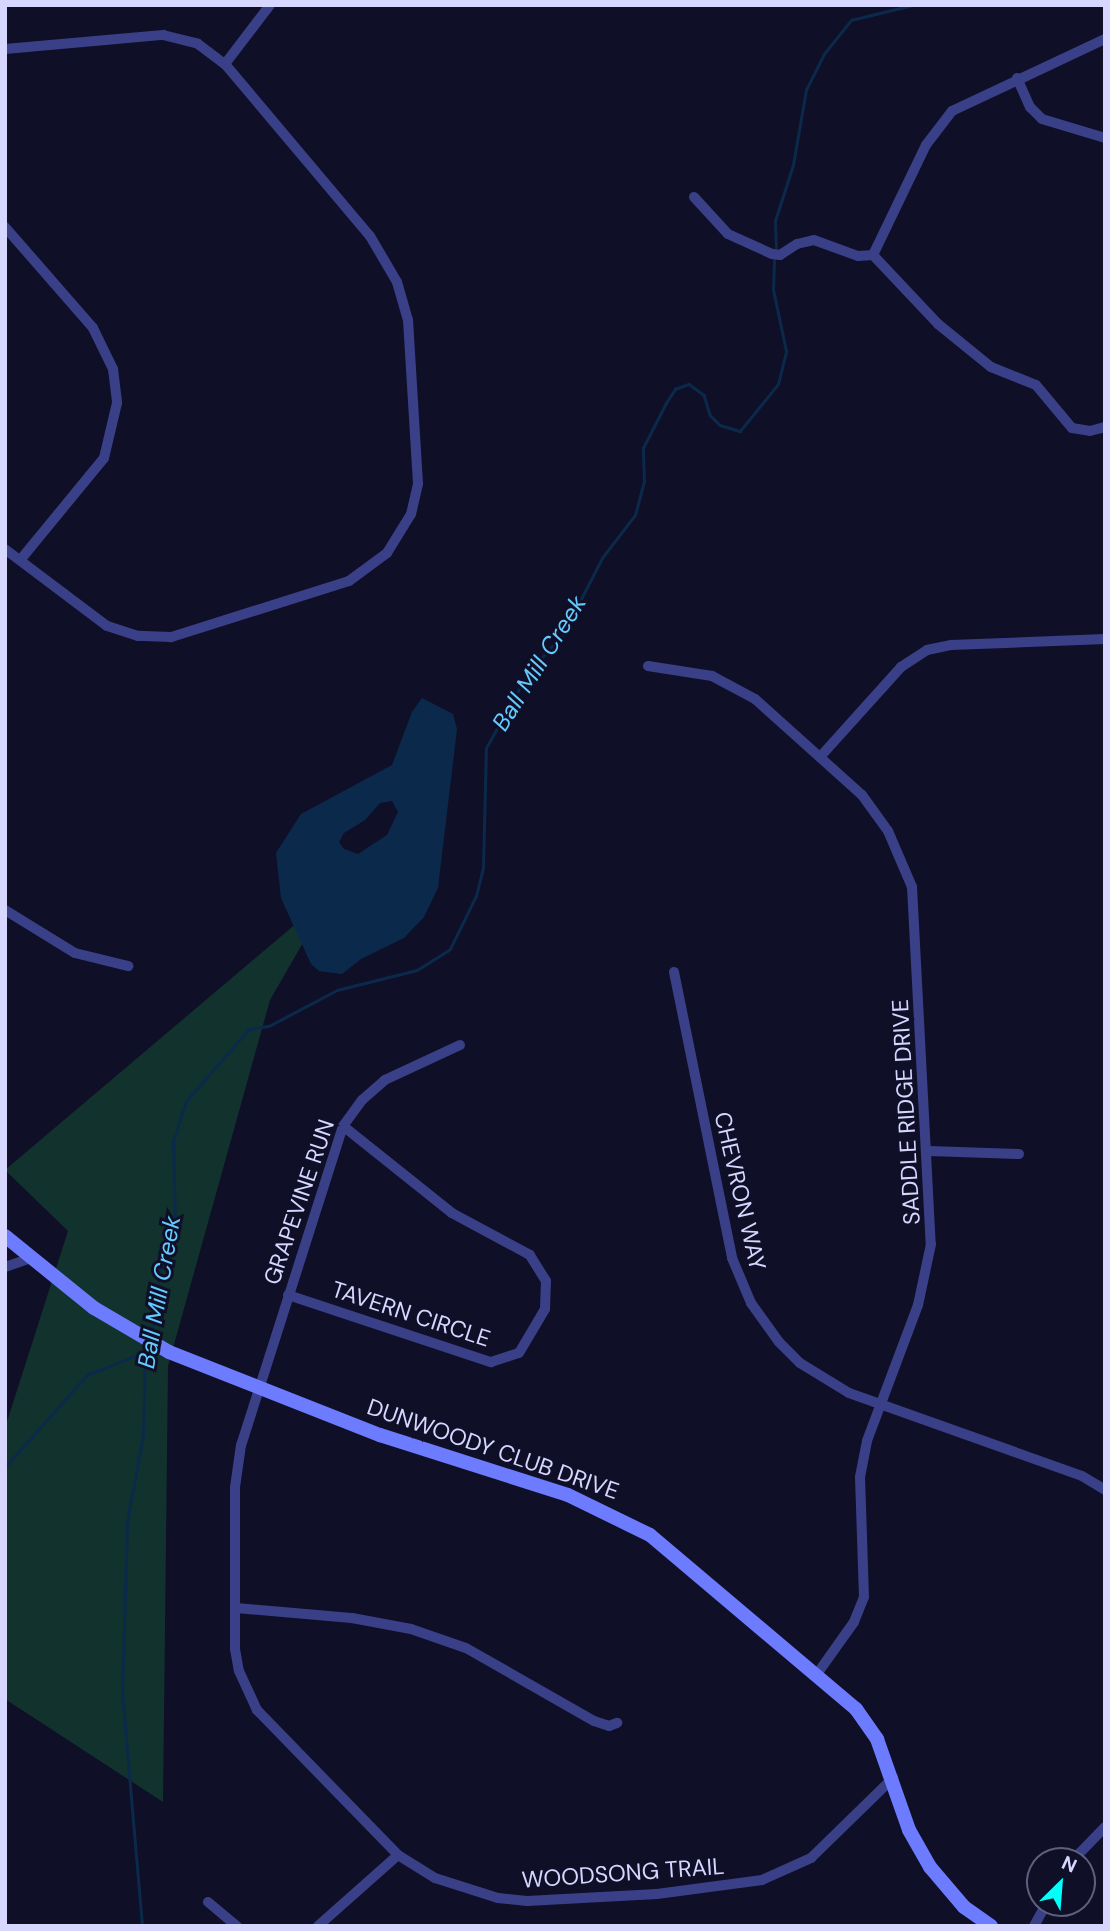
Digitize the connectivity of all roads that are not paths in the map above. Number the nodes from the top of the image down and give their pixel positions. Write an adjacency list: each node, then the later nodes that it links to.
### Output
1 (270, 5): 4 (street)
2 (1105, 39): 5 (street)
3 (5, 48): 4 (street)
4 (225, 64): 12 (street)
5 (1017, 78): 6 (street); 9 (street)
6 (1105, 138)
7 (694, 197): 9 (street)
8 (5, 227): 12 (street)
9 (873, 255): 10 (street)
10 (1105, 427)
11 (5, 549): 12 (street)
12 (21, 559)
13 (1105, 639): 15 (street)
14 (648, 666): 15 (street, SADDLE RIDGE DRIVE)
15 (820, 757): 21 (street, SADDLE RIDGE DRIVE)
16 (5, 910): 17 (street)
17 (128, 966)
18 (674, 972): 28 (street, CHEVRON WAY)
19 (460, 1045): 20 (street, GRAPEVINE RUN)
20 (343, 1126): 26 (street, GRAPEVINE RUN); 26 (street, TAVERN CIRCLE)
21 (929, 1151): 22 (street); 28 (street, SADDLE RIDGE DRIVE)
22 (1018, 1154)
23 (5, 1236): 24 (street, DUNWOODY CLUB DRIVE)
24 (31, 1258): 25 (street); 27 (street, DUNWOODY CLUB DRIVE)
25 (5, 1267)
26 (288, 1294): 27 (street, GRAPEVINE RUN)
27 (258, 1389): 30 (street, WOODSONG TRAIL); 31 (street, DUNWOODY CLUB DRIVE)
28 (880, 1405): 29 (street, CHEVRON WAY); 31 (street, SADDLE RIDGE DRIVE)
29 (1105, 1490)
30 (236, 1608): 32 (street); 36 (street, WOODSONG TRAIL)
31 (817, 1674): 33 (street, DUNWOODY CLUB DRIVE)
32 (617, 1723)
33 (892, 1778): 36 (street, WOODSONG TRAIL); 40 (street, DUNWOODY CLUB DRIVE)
34 (1105, 1827): 35 (street)
35 (1086, 1847)
36 (398, 1855): 39 (street)
37 (208, 1902): 38 (street)
38 (237, 1926)
39 (318, 1926)
40 (991, 1926)

